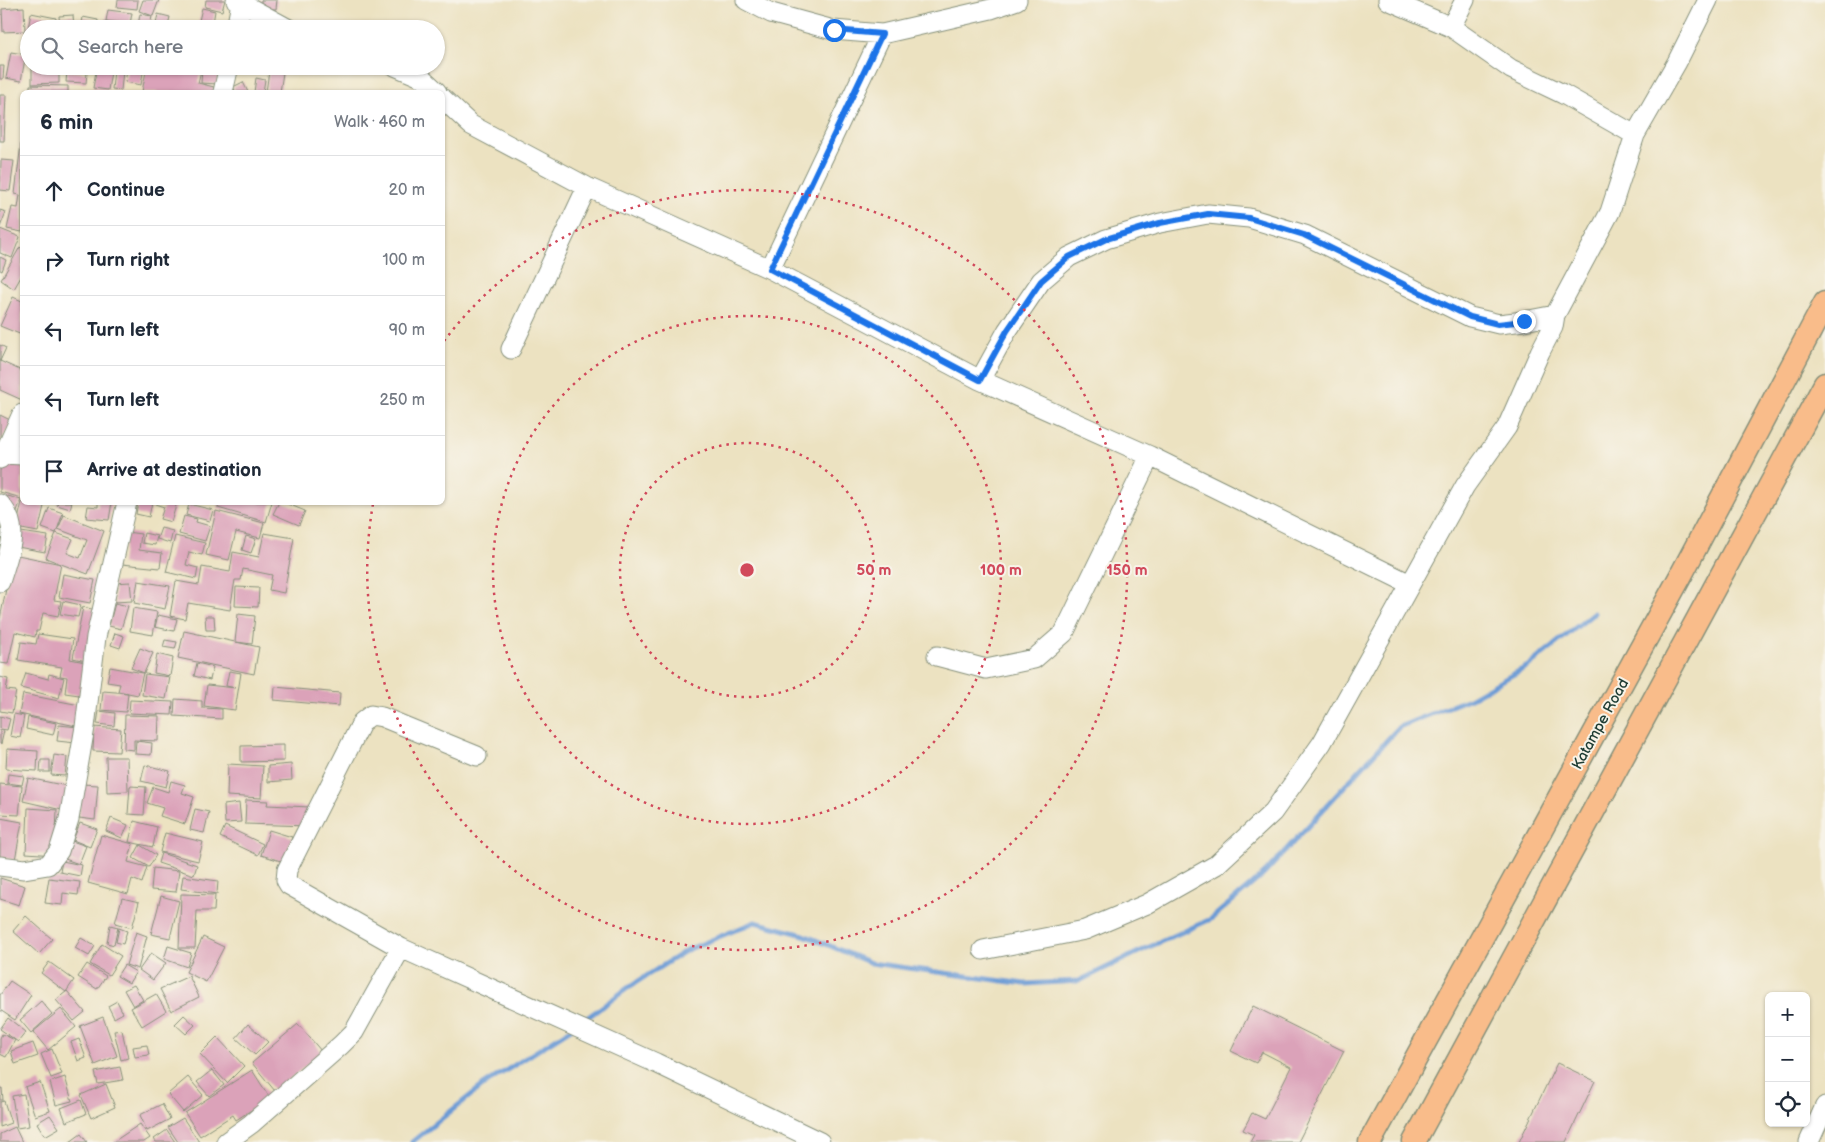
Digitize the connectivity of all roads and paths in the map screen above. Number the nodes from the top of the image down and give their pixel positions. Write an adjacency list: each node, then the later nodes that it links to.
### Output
1 (746, 0): 10 (street)
2 (1017, 0): 10 (street)
3 (1388, 0): 9 (street)
4 (1465, 0): 9 (street)
5 (1708, 0): 16 (street)
6 (239, 2): 7 (street); 8 (street)
7 (237, 20)
8 (272, 20)
9 (1451, 26): 16 (street)
10 (882, 34): 18 (street)
11 (227, 75): 13 (street)
12 (416, 75): 14 (street)
13 (223, 90)
14 (434, 90)
15 (445, 101): 17 (street)
16 (1635, 135): 20 (street)
17 (587, 187): 18 (street); 21 (street)
18 (770, 269): 22 (street)
19 (1825, 303): 39 (main road, Katampe Road)
20 (1555, 315): 22 (street); 30 (street)
21 (511, 349)
22 (980, 380): 26 (street)
23 (1825, 384): 40 (main road)
24 (20, 420): 25 (street)
25 (9, 456)
26 (1150, 456): 30 (street); 31 (street)
27 (0, 504): 29 (street)
28 (126, 505): 33 (street)
29 (0, 582)
30 (1410, 584): 35 (street)
31 (938, 656)
32 (477, 756): 34 (street)
33 (0, 866)
34 (401, 948): 37 (street); 38 (street)
35 (983, 950)
36 (1825, 1106): 41 (street)
37 (226, 1142)
38 (820, 1142)
39 (1370, 1142)
40 (1414, 1142)
41 (1809, 1142)

